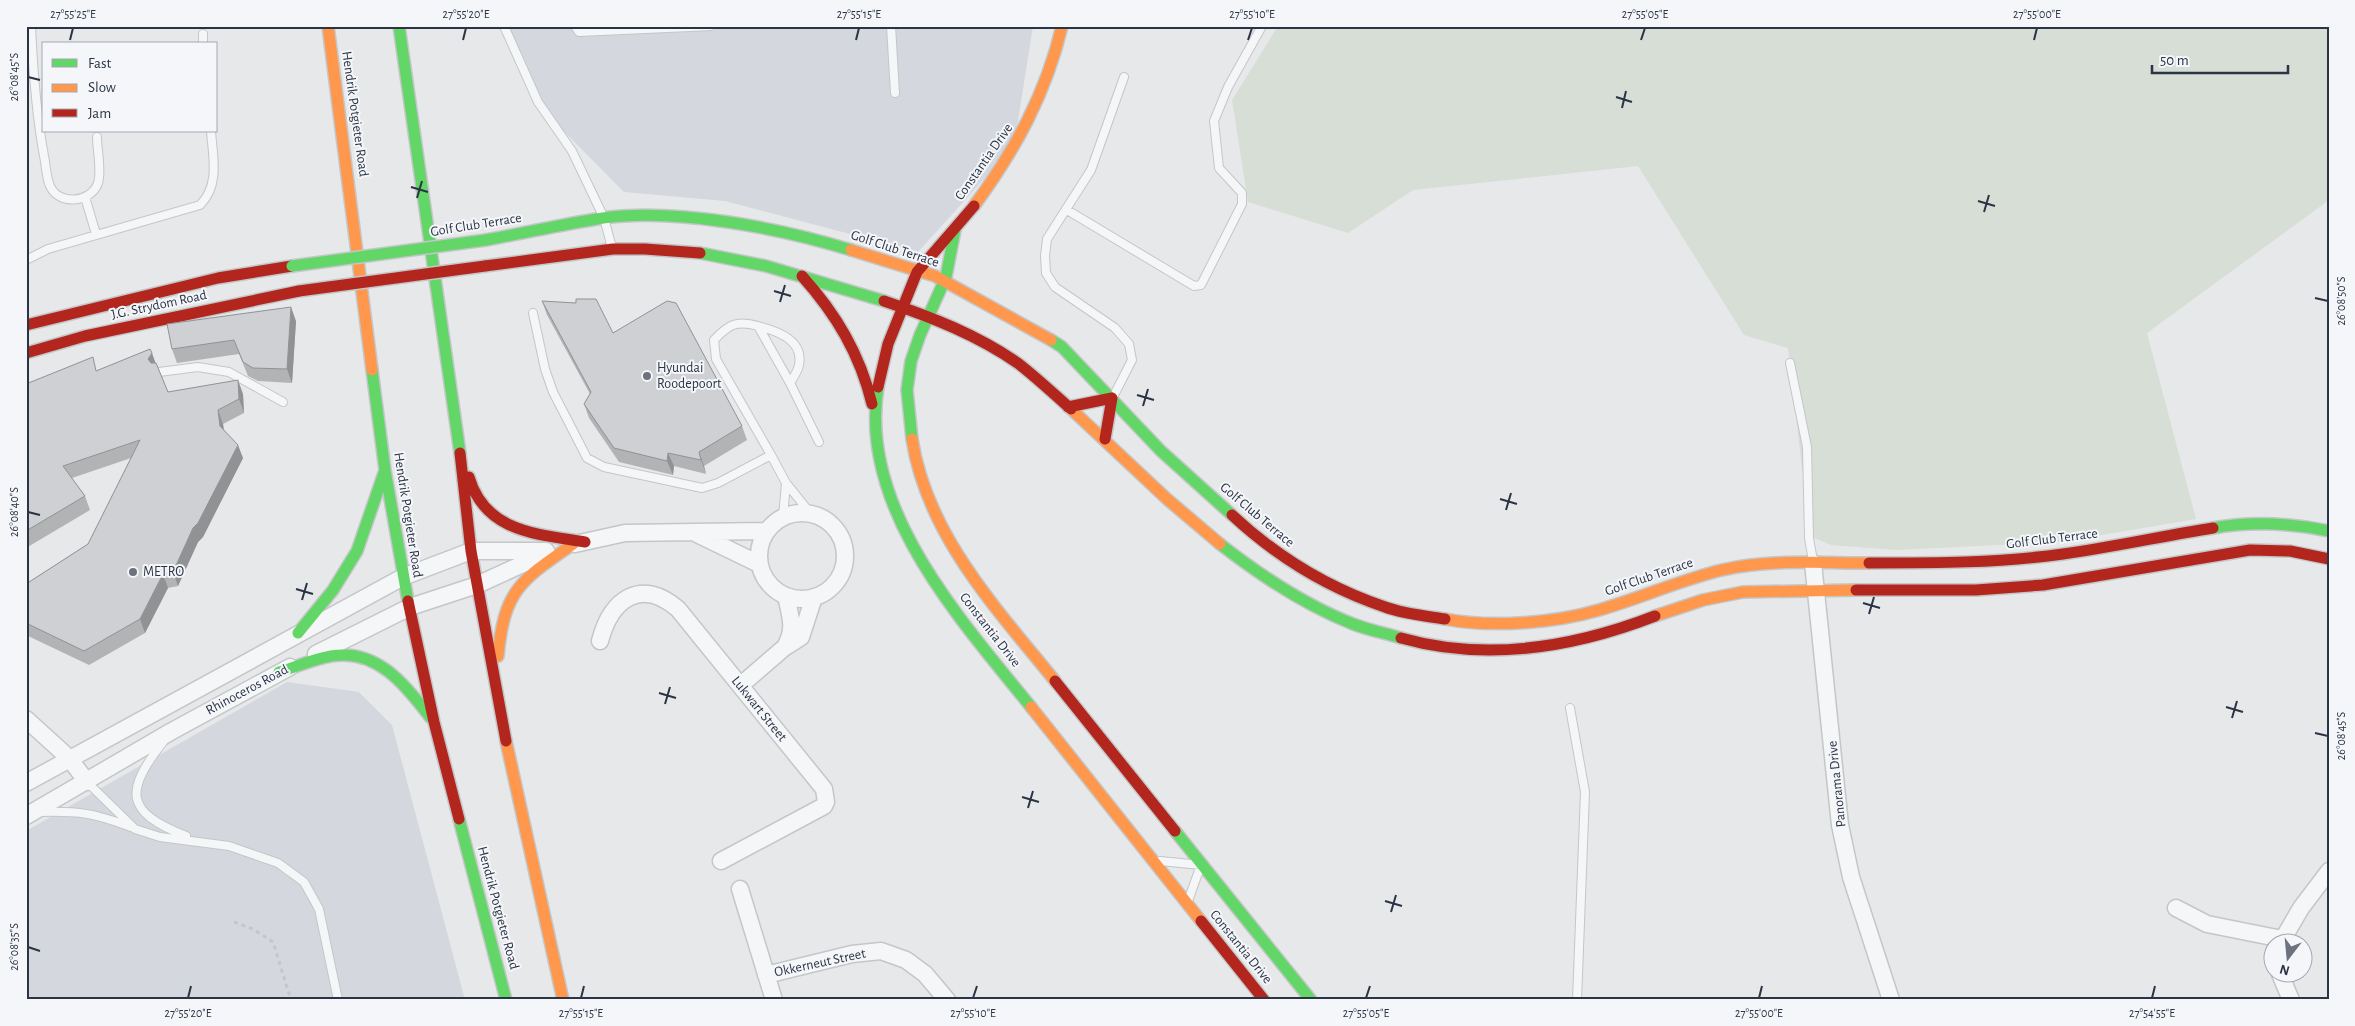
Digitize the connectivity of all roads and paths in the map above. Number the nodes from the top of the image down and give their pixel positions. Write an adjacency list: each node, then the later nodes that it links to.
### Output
1 (31, 26): 17 (lane)
2 (328, 26): 45 (street, Hendrik Potgieter Road)
3 (399, 26): 43 (street)
4 (504, 26): 19 (lane)
5 (576, 26): 10 (lane)
6 (711, 26): 10 (lane)
7 (891, 26): 14 (lane)
8 (1062, 26): 20 (street, Constantia Drive)
9 (1262, 26): 18 (lane)
10 (612, 29)
11 (202, 34): 12 (lane)
12 (203, 42)
13 (1124, 77): 18 (lane)
14 (895, 93)
15 (211, 132): 21 (lane)
16 (96, 138): 17 (lane)
17 (85, 197): 21 (lane)
18 (1067, 210): 37 (lane)
19 (604, 218): 22 (lane); 24 (street, Golf Club Terrace, bridge); 25 (street, Golf Club Terrace)
20 (956, 229): 25 (street, Constantia Drive); 27 (street, Constantia Drive)
21 (96, 234): 23 (lane)
22 (612, 249): 26 (street); 33 (street, J.G. Strydom Road, bridge)
23 (26, 260)
24 (292, 266): 31 (street, J.G. Strydom Road)
25 (918, 271): 27 (street, Golf Club Terrace); 28 (street, Constantia Drive)
26 (802, 276): 28 (street); 39 (street)
27 (945, 281): 30 (street, Constantia Drive); 37 (street, Golf Club Terrace)
28 (902, 307): 30 (street); 39 (street, Constantia Drive)
29 (533, 313): 44 (lane)
30 (926, 315): 40 (street); 82 (street, Constantia Drive)
31 (26, 325)
32 (758, 326): 36 (lane); 36 (lane); 44 (lane)
33 (26, 353)
34 (1790, 363): 56 (lane)
35 (159, 372): 38 (lane)
36 (790, 383): 42 (lane)
37 (1112, 398): 40 (street); 41 (street); 56 (street, Golf Club Terrace)
38 (283, 402)
39 (873, 407): 80 (street, Constantia Drive)
40 (1068, 407): 41 (street)
41 (1105, 439): 60 (street)
42 (819, 442)
43 (459, 448): 52 (street); 53 (street)
44 (771, 454): 46 (lane)
45 (385, 470): 58 (street, Hendrik Potgieter Road); 64 (street)
46 (786, 483): 47 (lane); 48 (lane)
47 (811, 514): 48 (street); 62 (street)
48 (783, 517): 49 (street)
49 (767, 531): 51 (street); 57 (street)
50 (2329, 531): 56 (street, Golf Club Terrace)
51 (692, 532): 52 (street); 57 (street)
52 (580, 543): 54 (street); 69 (street)
53 (471, 551): 54 (street); 58 (street, Rhinoceros Road); 59 (street)
54 (550, 551): 59 (street, Rhinoceros Road)
55 (2329, 559): 60 (street)
56 (1813, 563): 60 (street, Panorama Drive)
57 (759, 564): 61 (street)
58 (403, 577): 63 (street, Hendrik Potgieter Road); 64 (street, Rhinoceros Road)
59 (477, 585): 63 (street, Rhinoceros Road); 69 (street)
60 (1817, 590): 101 (street, Panorama Drive)
61 (786, 596): 62 (street); 66 (street)
62 (814, 597): 66 (street)
63 (410, 607): 67 (street, Rhinoceros Road); 72 (street, Hendrik Potgieter Road)
64 (298, 633): 74 (street, Rhinoceros Road)
65 (600, 641): 68 (street, Lukwart Street)
66 (785, 647): 68 (street)
67 (280, 672): 72 (street); 73 (street, Rhinoceros Road)
68 (741, 685): 81 (street, Lukwart Street)
69 (496, 696): 95 (street)
70 (1570, 708): 100 (lane)
71 (26, 719): 74 (street)
72 (434, 722): 94 (street, Hendrik Potgieter Road)
73 (172, 731): 75 (street, Rhinoceros Road); 79 (lane)
74 (69, 758): 75 (street); 76 (street, Rhinoceros Road)
75 (87, 782): 77 (street, Rhinoceros Road); 78 (lane)
76 (26, 783)
77 (30, 814): 78 (lane)
78 (135, 829): 79 (lane)
79 (194, 839): 93 (lane)
80 (1151, 859): 82 (lane); 85 (street, Constantia Drive)
81 (721, 862)
82 (1201, 865): 85 (lane); 99 (street, Constantia Drive)
83 (2329, 871): 88 (street)
84 (740, 889): 90 (street)
85 (1187, 904): 98 (street, Constantia Drive)
86 (2176, 908): 89 (street)
87 (234, 922): 92 (path)
88 (2285, 934)
89 (2262, 937)
90 (766, 975): 96 (street); 97 (street, Okkerneut Street)
91 (2284, 984): 102 (street)
92 (291, 1000)
93 (338, 1000)
94 (506, 1000)
95 (563, 1000)
96 (774, 1000)
97 (947, 1000)
98 (1264, 1000)
99 (1312, 1000)
100 (1577, 1000)
101 (1890, 1000)
102 (2291, 1000)

